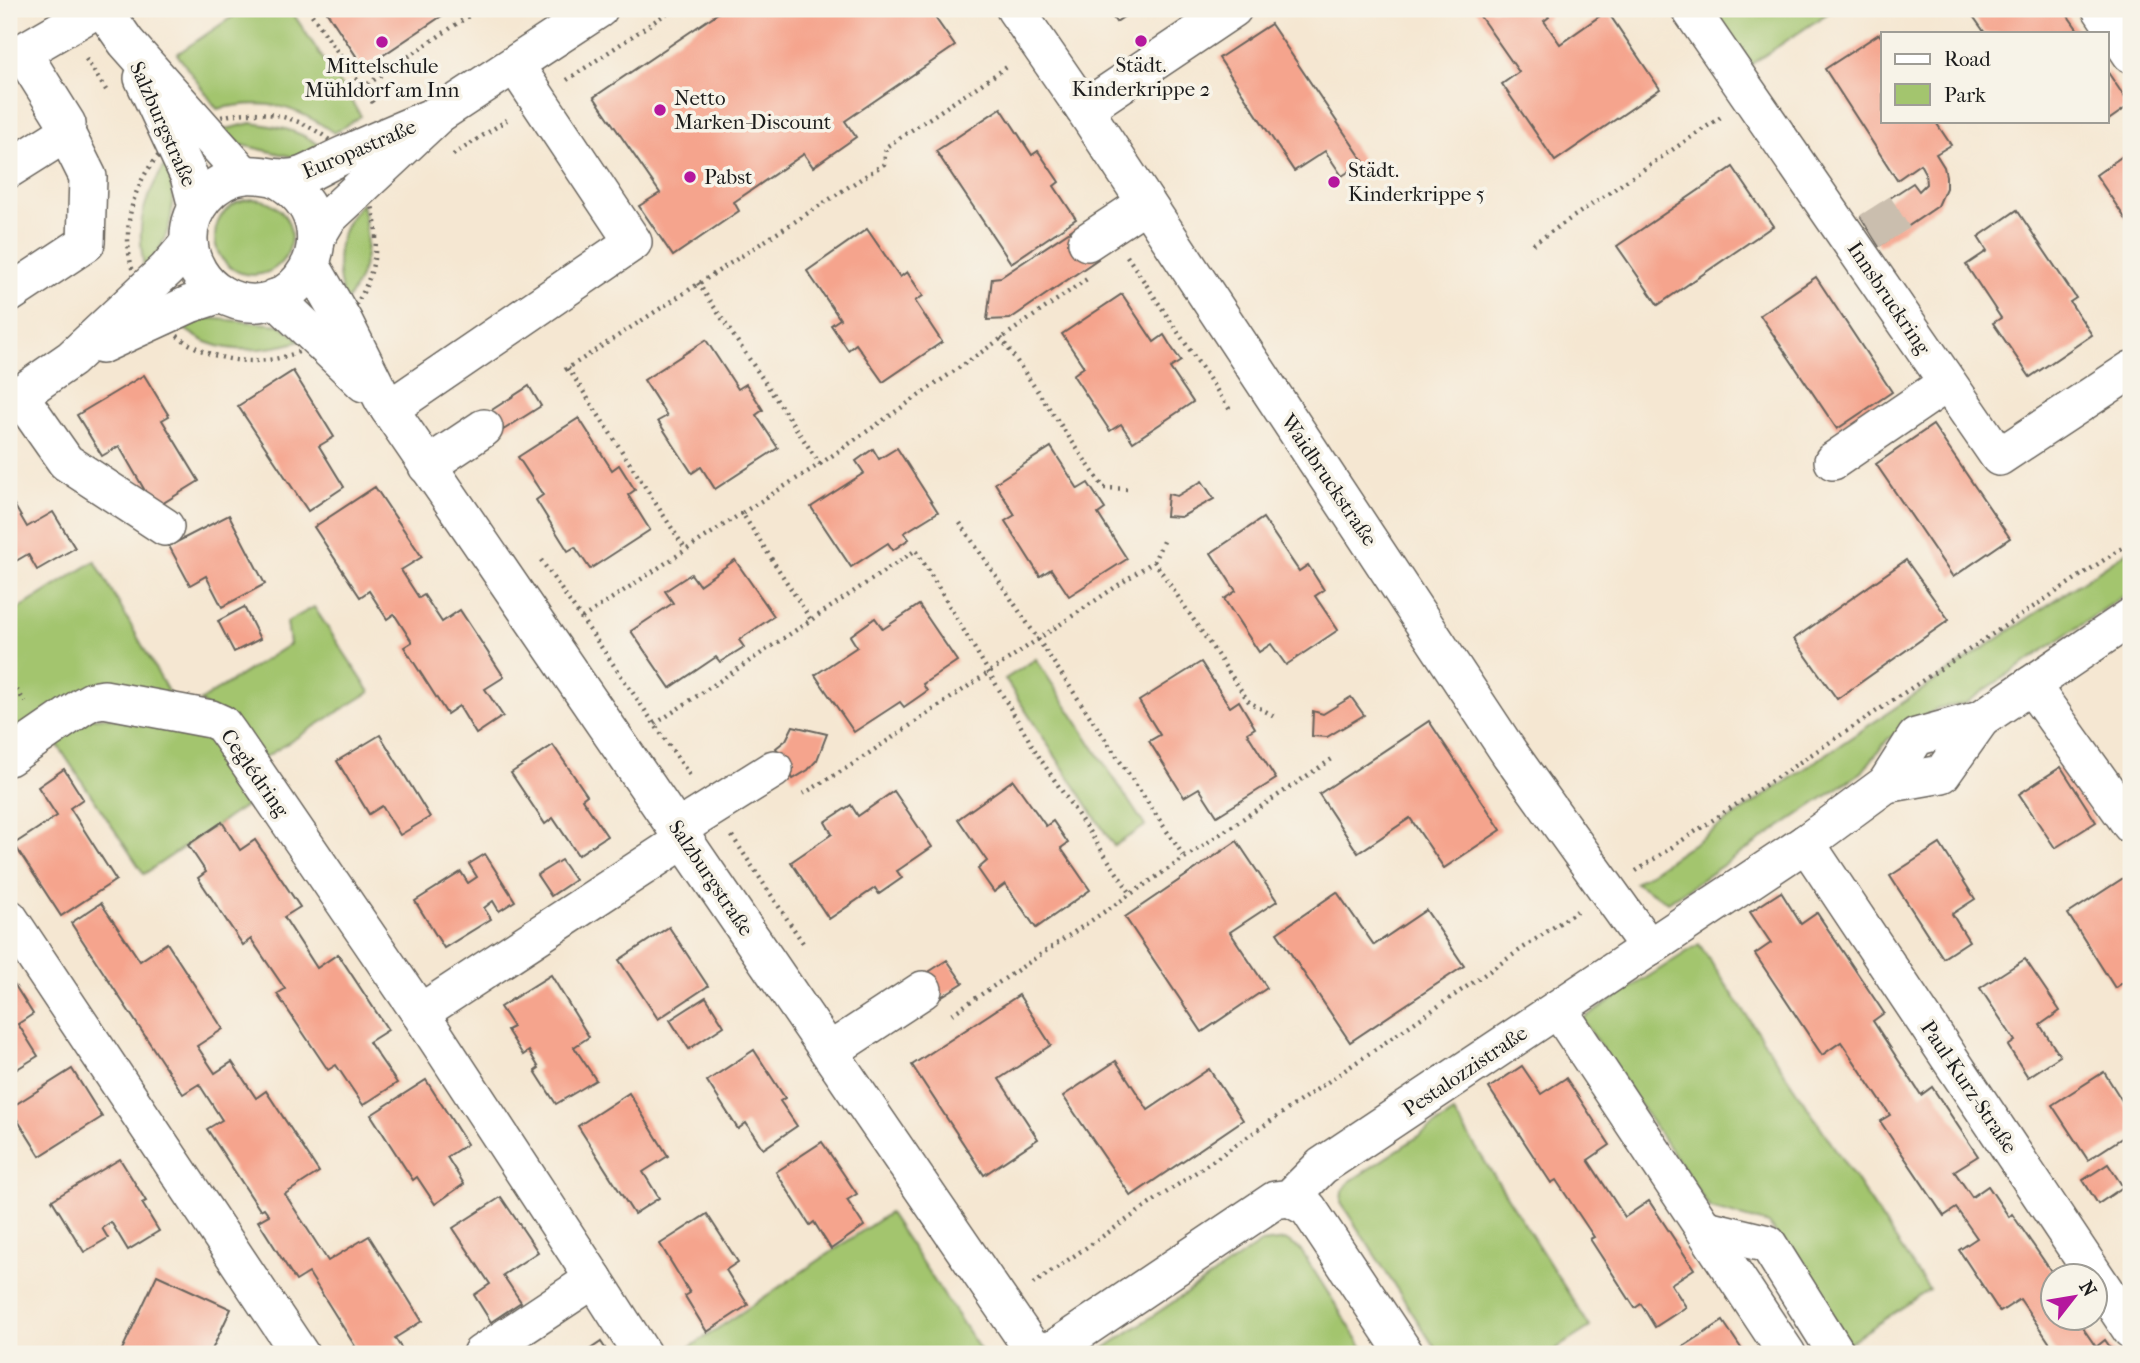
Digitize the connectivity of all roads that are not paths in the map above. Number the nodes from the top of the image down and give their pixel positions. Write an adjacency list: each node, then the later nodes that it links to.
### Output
1 (97, 9): 9 (street)
2 (103, 9): 14 (street, Salzburgstraße)
3 (599, 9): 10 (street, Europastraße)
4 (1015, 9): 11 (street, Waidbruckstraße)
5 (1233, 9): 11 (street)
6 (1690, 9): 28 (street, Innsbruckring)
7 (2101, 9): 8 (street)
8 (2131, 54)
9 (16, 56): 13 (street)
10 (515, 65): 12 (street, Europastraße); 30 (street)
11 (1084, 109): 17 (street, Waidbruckstraße)
12 (439, 114): 16 (street, Europastraße); 20 (street, Europastraße)
13 (66, 133): 15 (street); 22 (street)
14 (168, 144): 16 (street, Salzburgstraße); 18 (street, Salzburgstraße)
15 (9, 169)
16 (260, 177): 18 (street); 20 (street)
17 (1146, 203): 21 (street); 43 (street, Waidbruckstraße)
18 (197, 207): 19 (street)
19 (189, 243): 23 (street); 25 (street)
20 (313, 252): 24 (street); 26 (street, Salzburgstraße)
21 (1089, 259)
22 (9, 294)
23 (221, 294): 24 (street); 25 (street)
24 (275, 298): 26 (street, Salzburgstraße)
25 (149, 305): 29 (street)
26 (332, 332): 30 (street, Salzburgstraße)
27 (2131, 370): 28 (street, Innsbruckring)
28 (1948, 383): 32 (street)
29 (14, 399): 34 (street)
30 (386, 405): 33 (street, Salzburgstraße)
31 (484, 428): 33 (street)
32 (1833, 461)
33 (428, 466): 40 (street, Salzburgstraße)
34 (165, 527)
35 (2131, 617): 36 (street, Pestalozzistraße)
36 (2031, 685): 39 (street); 41 (street, Pestalozzistraße)
37 (9, 757): 46 (street, Ceglédring)
38 (774, 769): 40 (street)
39 (2131, 825)
40 (687, 843): 46 (street); 47 (street, Salzburgstraße)
41 (1806, 843): 43 (street, Pestalozzistraße); 51 (street, Paul-Kurz-Straße)
42 (9, 918): 53 (street)
43 (1649, 948): 45 (street, Pestalozzistraße)
44 (923, 990): 47 (street)
45 (1558, 1009): 48 (street, Pestalozzistraße); 49 (street)
46 (420, 1013): 50 (street, Ceglédring)
47 (830, 1051): 52 (street, Salzburgstraße)
48 (1290, 1198): 52 (street, Pestalozzistraße); 56 (street)
49 (1706, 1230): 57 (street); 58 (street)
50 (594, 1279): 54 (street); 55 (street, Ceglédring)
51 (2131, 1330)
52 (1043, 1353)
53 (300, 1354)
54 (481, 1354)
55 (642, 1354)
56 (1405, 1354)
57 (1787, 1354)
58 (1837, 1354)

